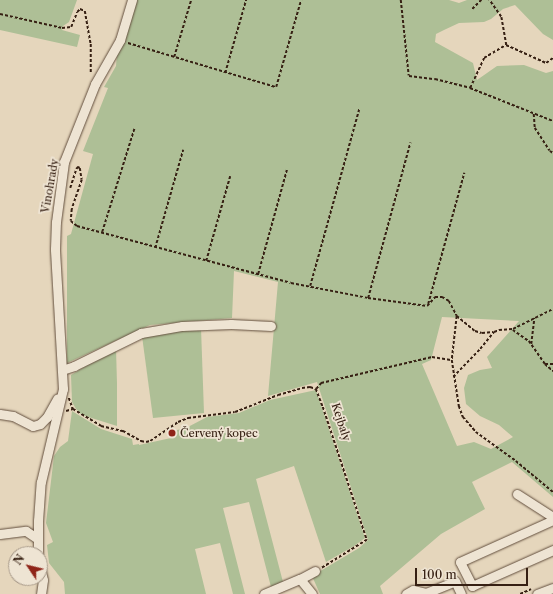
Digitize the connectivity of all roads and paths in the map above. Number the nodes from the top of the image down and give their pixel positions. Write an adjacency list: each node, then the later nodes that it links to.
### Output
1 (132, 0): 10 (street, Vinohrady)
2 (191, 0): 12 (path)
3 (246, 0): 15 (path)
4 (301, 0): 15 (path)
5 (402, 0): 16 (path)
6 (481, 0): 8 (path)
7 (489, 0): 11 (path)
8 (472, 9)
9 (0, 14): 14 (path)
10 (120, 40): 12 (path); 45 (street, Vinohrady)
11 (506, 45): 13 (path); 16 (path)
12 (174, 57): 15 (path)
13 (553, 58)
14 (91, 71)
15 (225, 73)
16 (470, 88): 18 (path)
17 (359, 109): 32 (path)
18 (534, 114): 19 (path); 23 (path)
19 (553, 121)
20 (134, 129): 28 (path)
21 (410, 143): 33 (path)
22 (183, 150): 29 (path)
23 (553, 153)
24 (287, 169): 31 (path)
25 (464, 173): 34 (path)
26 (75, 174): 28 (path)
27 (230, 176): 30 (path)
28 (102, 232): 29 (path)
29 (155, 248): 30 (path)
30 (206, 261): 31 (path)
31 (258, 274): 32 (path)
32 (310, 286): 33 (path)
33 (368, 298): 34 (path)
34 (427, 306): 36 (path)
35 (553, 309): 37 (path)
36 (457, 316): 40 (path); 42 (path)
37 (534, 318): 39 (path); 41 (path)
38 (271, 326): 45 (street)
39 (513, 329): 40 (path); 41 (path)
40 (494, 332): 47 (path)
41 (531, 344): 43 (path)
42 (452, 360): 47 (path); 49 (path)
43 (545, 364): 44 (path); 46 (path)
44 (553, 364)
45 (62, 370): 48 (street, Vinohrady)
46 (553, 371)
47 (453, 377): 52 (path)
48 (63, 389): 50 (street); 51 (street, Vinohrady)
49 (316, 389): 51 (path); 60 (path, Kejbaly)
50 (0, 414)
51 (57, 414): 57 (street, Vinohrady)
52 (553, 492)
53 (517, 494): 54 (street)
54 (553, 517)
55 (553, 520): 59 (street)
56 (0, 534): 57 (street)
57 (38, 538): 58 (street, Vinohrady)
58 (38, 546)
59 (553, 550)
60 (315, 571): 61 (street)
61 (300, 579): 63 (street); 64 (street)
62 (553, 588): 67 (street)
63 (264, 594)
64 (312, 594)
65 (406, 594): 66 (street)
66 (461, 594)
67 (537, 594)

